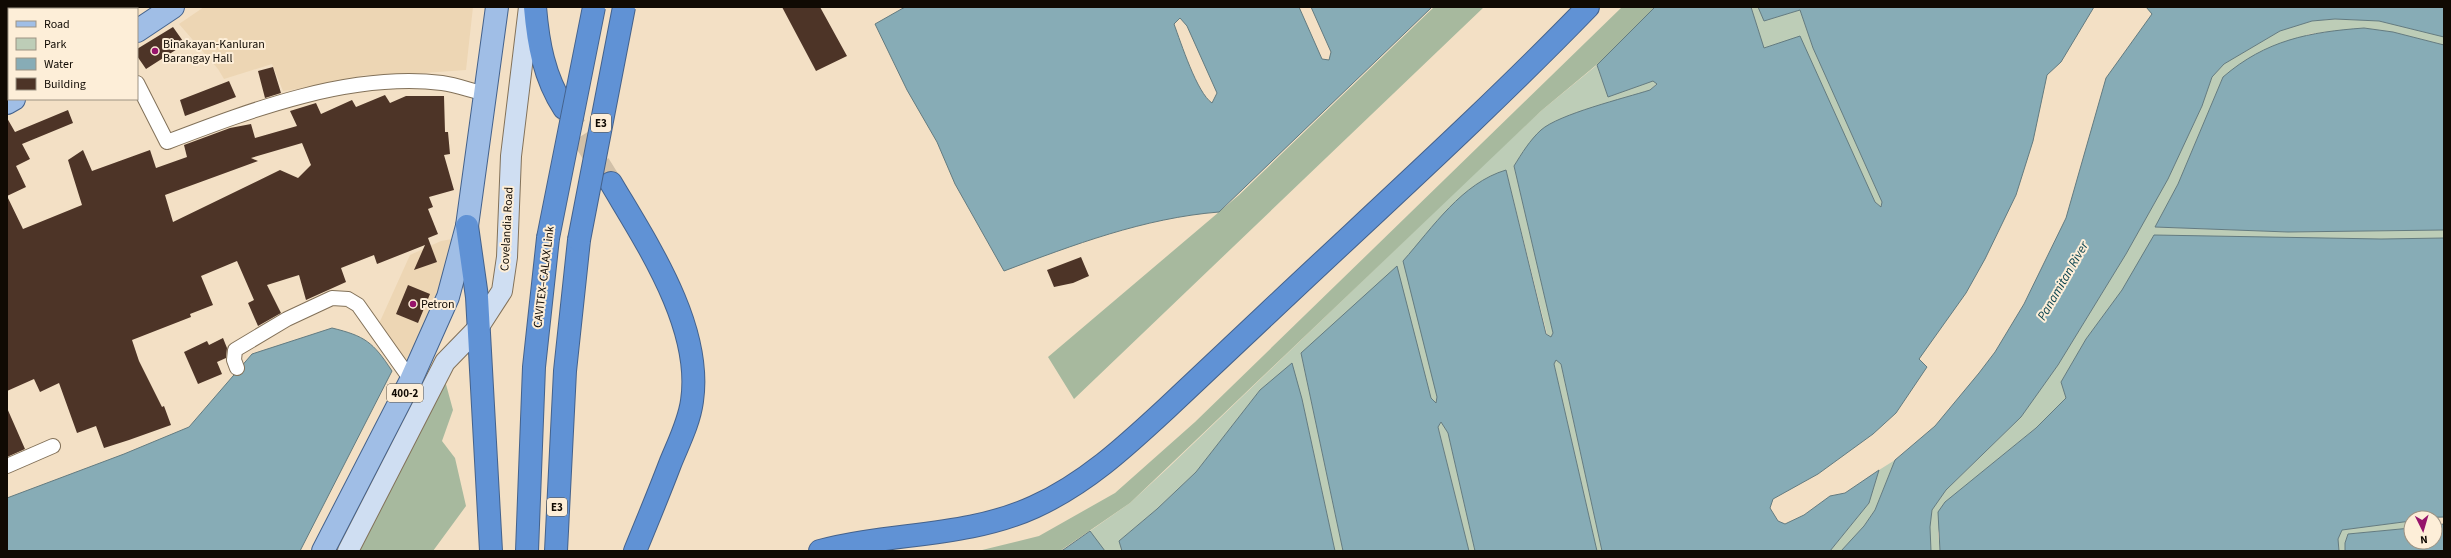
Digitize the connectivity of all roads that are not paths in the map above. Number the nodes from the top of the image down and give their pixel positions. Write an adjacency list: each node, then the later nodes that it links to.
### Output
1 (172, 7): 8 (main road)
2 (497, 7): 10 (main road, 400-2)
3 (529, 7): 14 (main road, Covelandia Road / 400-2)
4 (535, 7): 11 (highway)
5 (594, 7): 22 (highway, CAVITEX–CALAX Link, bridge)
6 (624, 7): 23 (highway, E3, bridge)
7 (1588, 7): 25 (highway)
8 (138, 30)
9 (138, 85): 10 (street)
10 (486, 94): 13 (main road, 400-2)
11 (564, 108)
12 (611, 183): 24 (highway)
13 (467, 226): 14 (highway); 16 (main road, 400-2)
14 (478, 328): 20 (main road, Covelandia Road / 400-2); 21 (highway)
15 (237, 368): 16 (street)
16 (411, 380): 19 (main road, 400-2)
17 (53, 446): 18 (street)
18 (7, 466)
19 (323, 551)
20 (348, 551)
21 (491, 551)
22 (527, 551)
23 (556, 551)
24 (635, 551)
25 (820, 551)

